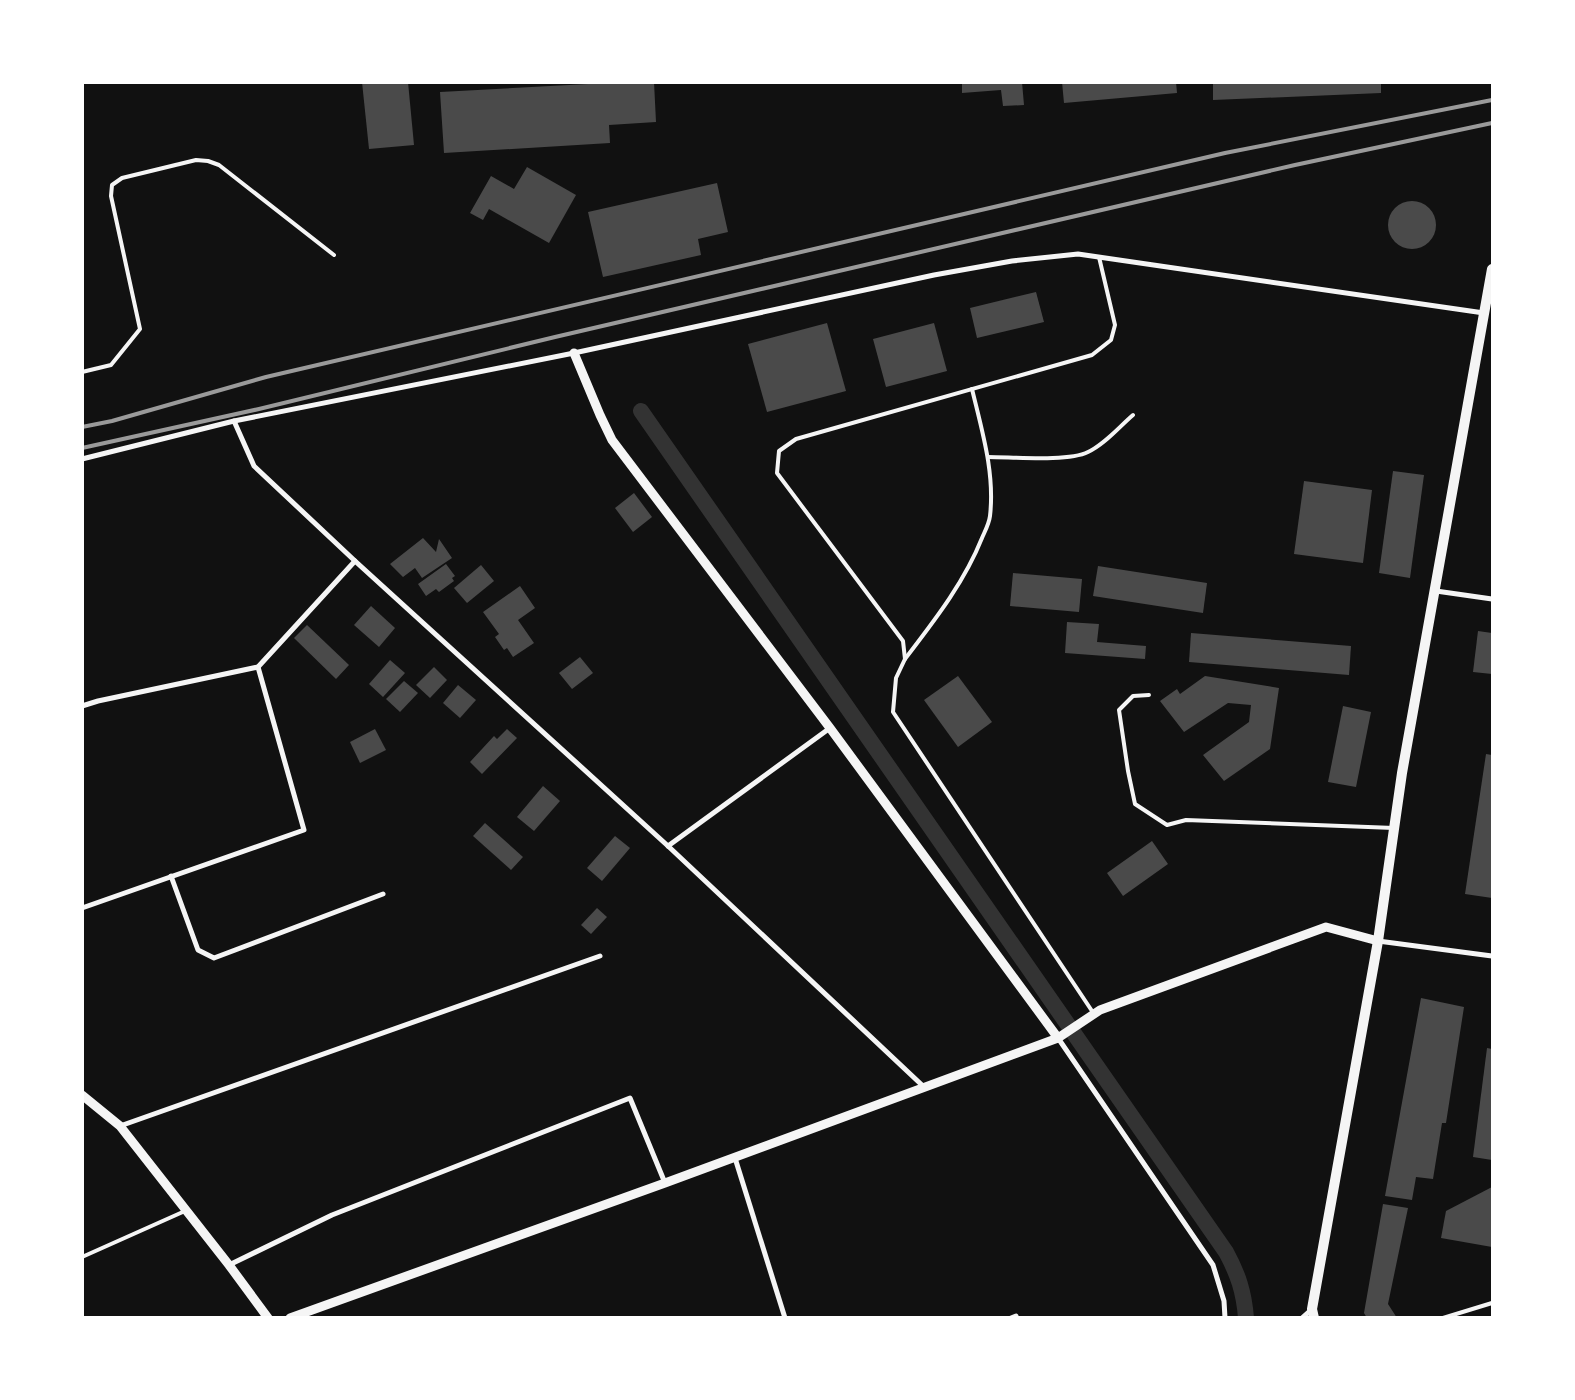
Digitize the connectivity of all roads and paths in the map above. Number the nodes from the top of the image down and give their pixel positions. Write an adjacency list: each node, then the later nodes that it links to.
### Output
1 (334, 255): 6 (lane)
2 (1099, 258): 4 (street); 5 (street); 7 (lane)
3 (1492, 269): 4 (main road)
4 (1485, 314): 13 (main road)
5 (574, 352): 9 (street); 19 (street)
6 (82, 372)
7 (972, 389): 10 (lane); 15 (lane)
8 (1132, 415): 10 (lane)
9 (234, 421): 11 (street); 12 (street)
10 (988, 457): 15 (lane)
11 (82, 459)
12 (355, 561): 16 (street); 21 (street)
13 (1436, 590): 14 (street); 20 (main road)
14 (1492, 599)
15 (905, 659): 28 (lane)
16 (258, 666): 18 (street); 22 (street)
17 (1149, 695): 20 (lane)
18 (82, 706)
19 (830, 728): 21 (street); 29 (street)
20 (1394, 828): 25 (main road)
21 (668, 846): 30 (street)
22 (171, 876): 23 (street); 24 (street)
23 (383, 894)
24 (82, 908)
25 (1378, 941): 27 (street); 28 (street); 39 (main road)
26 (600, 956): 32 (street)
27 (1492, 956)
28 (1094, 1014): 29 (street)
29 (1058, 1038): 30 (street); 43 (street)
30 (924, 1087): 33 (street)
31 (82, 1095): 32 (street)
32 (120, 1126): 35 (street)
33 (734, 1158): 34 (street); 42 (street)
34 (665, 1183): 37 (street); 41 (street)
35 (187, 1210): 36 (lane); 37 (street)
36 (82, 1257)
37 (229, 1265): 40 (street)
38 (1492, 1303): 45 (lane)
39 (1313, 1313): 44 (street)
40 (268, 1318)
41 (290, 1318)
42 (785, 1318)
43 (1224, 1318)
44 (1302, 1318)
45 (1443, 1318)

